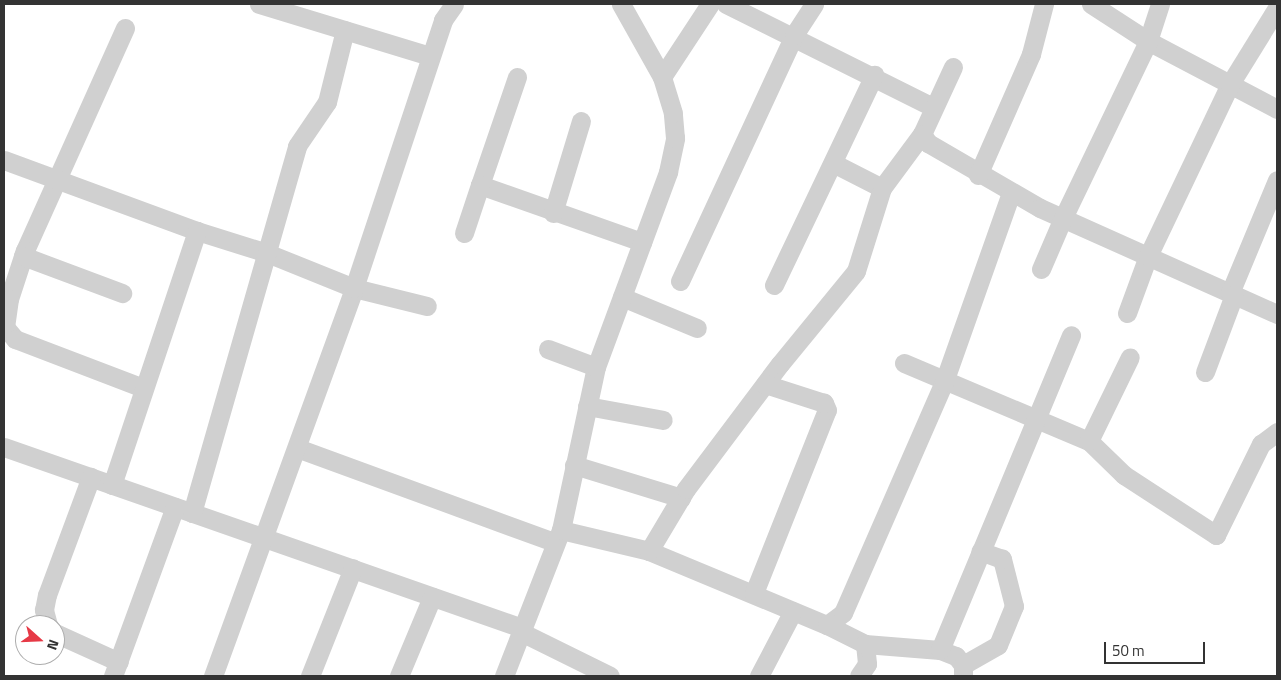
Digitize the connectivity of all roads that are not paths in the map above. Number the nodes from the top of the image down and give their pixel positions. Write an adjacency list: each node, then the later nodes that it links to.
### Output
1 (259, 4): 10 (street)
2 (454, 4): 16 (street)
3 (621, 4): 20 (street)
4 (710, 4): 20 (street)
5 (726, 4): 14 (street)
6 (814, 4): 14 (street)
7 (1044, 4): 28 (street)
8 (1090, 4): 15 (street)
9 (1160, 4): 15 (street)
10 (280, 7): 13 (street)
11 (1277, 10): 21 (street)
12 (125, 28): 30 (street)
13 (345, 30): 16 (street); 39 (street)
14 (794, 35): 18 (street); 43 (street)
15 (1148, 41): 21 (street); 35 (street)
16 (430, 56): 45 (street)
17 (953, 67): 22 (street)
18 (874, 75): 22 (street); 27 (street)
19 (517, 77): 31 (street)
20 (662, 77): 38 (street)
21 (1230, 84): 23 (street); 41 (street)
22 (933, 106): 25 (street)
23 (1277, 109)
24 (581, 121): 34 (street)
25 (922, 134): 28 (street); 32 (street)
26 (4, 160): 30 (street)
27 (833, 163): 32 (street); 44 (street)
28 (978, 174): 33 (street)
29 (1277, 180): 47 (street)
30 (56, 181): 36 (street); 40 (street)
31 (480, 186): 34 (street); 37 (street)
32 (882, 188): 60 (street)
33 (1011, 193): 35 (street); 59 (street)
34 (553, 213): 38 (street)
35 (1063, 218): 41 (street); 42 (street)
36 (197, 231): 39 (street); 61 (street)
37 (464, 233)
38 (642, 242): 48 (street)
39 (268, 253): 45 (street); 73 (street)
40 (24, 256): 46 (street); 61 (street)
41 (1148, 256): 47 (street); 50 (street)
42 (1041, 269)
43 (680, 281)
44 (774, 286)
45 (354, 288): 49 (street); 68 (street)
46 (122, 292)
47 (1232, 294): 51 (street); 58 (street)
48 (622, 297): 52 (street); 57 (street)
49 (427, 306)
50 (1127, 313)
51 (1277, 314)
52 (697, 328)
53 (1071, 335): 63 (street)
54 (548, 349): 57 (street)
55 (1130, 357): 66 (street)
56 (904, 363): 59 (street)
57 (596, 366): 62 (street)
58 (1205, 372)
59 (944, 382): 63 (street); 83 (street)
60 (765, 384): 72 (street); 79 (street)
61 (143, 388): 71 (street)
62 (587, 406): 64 (street); 69 (street)
63 (1037, 419): 66 (street); 77 (street)
64 (663, 420)
65 (1277, 432): 66 (street)
66 (1089, 441)
67 (4, 447): 70 (street)
68 (297, 448): 74 (street); 75 (street)
69 (574, 465): 72 (street); 74 (street)
70 (91, 478): 71 (street); 82 (street)
71 (112, 485): 73 (street)
72 (681, 498): 76 (street)
73 (184, 510): 75 (street); 88 (street)
74 (558, 536): 76 (street); 84 (street)
75 (266, 538): 78 (street); 90 (street)
76 (649, 551): 79 (street)
77 (980, 551): 87 (street); 89 (street)
78 (353, 568): 80 (street); 91 (street)
79 (754, 593): 81 (street)
80 (432, 597): 84 (street); 92 (street)
81 (793, 611): 83 (street); 95 (street)
82 (45, 615)
83 (827, 625): 86 (street)
84 (521, 630): 93 (street); 94 (street)
85 (65, 639): 88 (street)
86 (865, 644): 87 (street); 96 (street)
87 (940, 650): 89 (street)
88 (116, 669)
89 (963, 670)
90 (213, 676)
91 (310, 676)
92 (399, 676)
93 (504, 676)
94 (610, 676)
95 (759, 676)
96 (859, 676)

